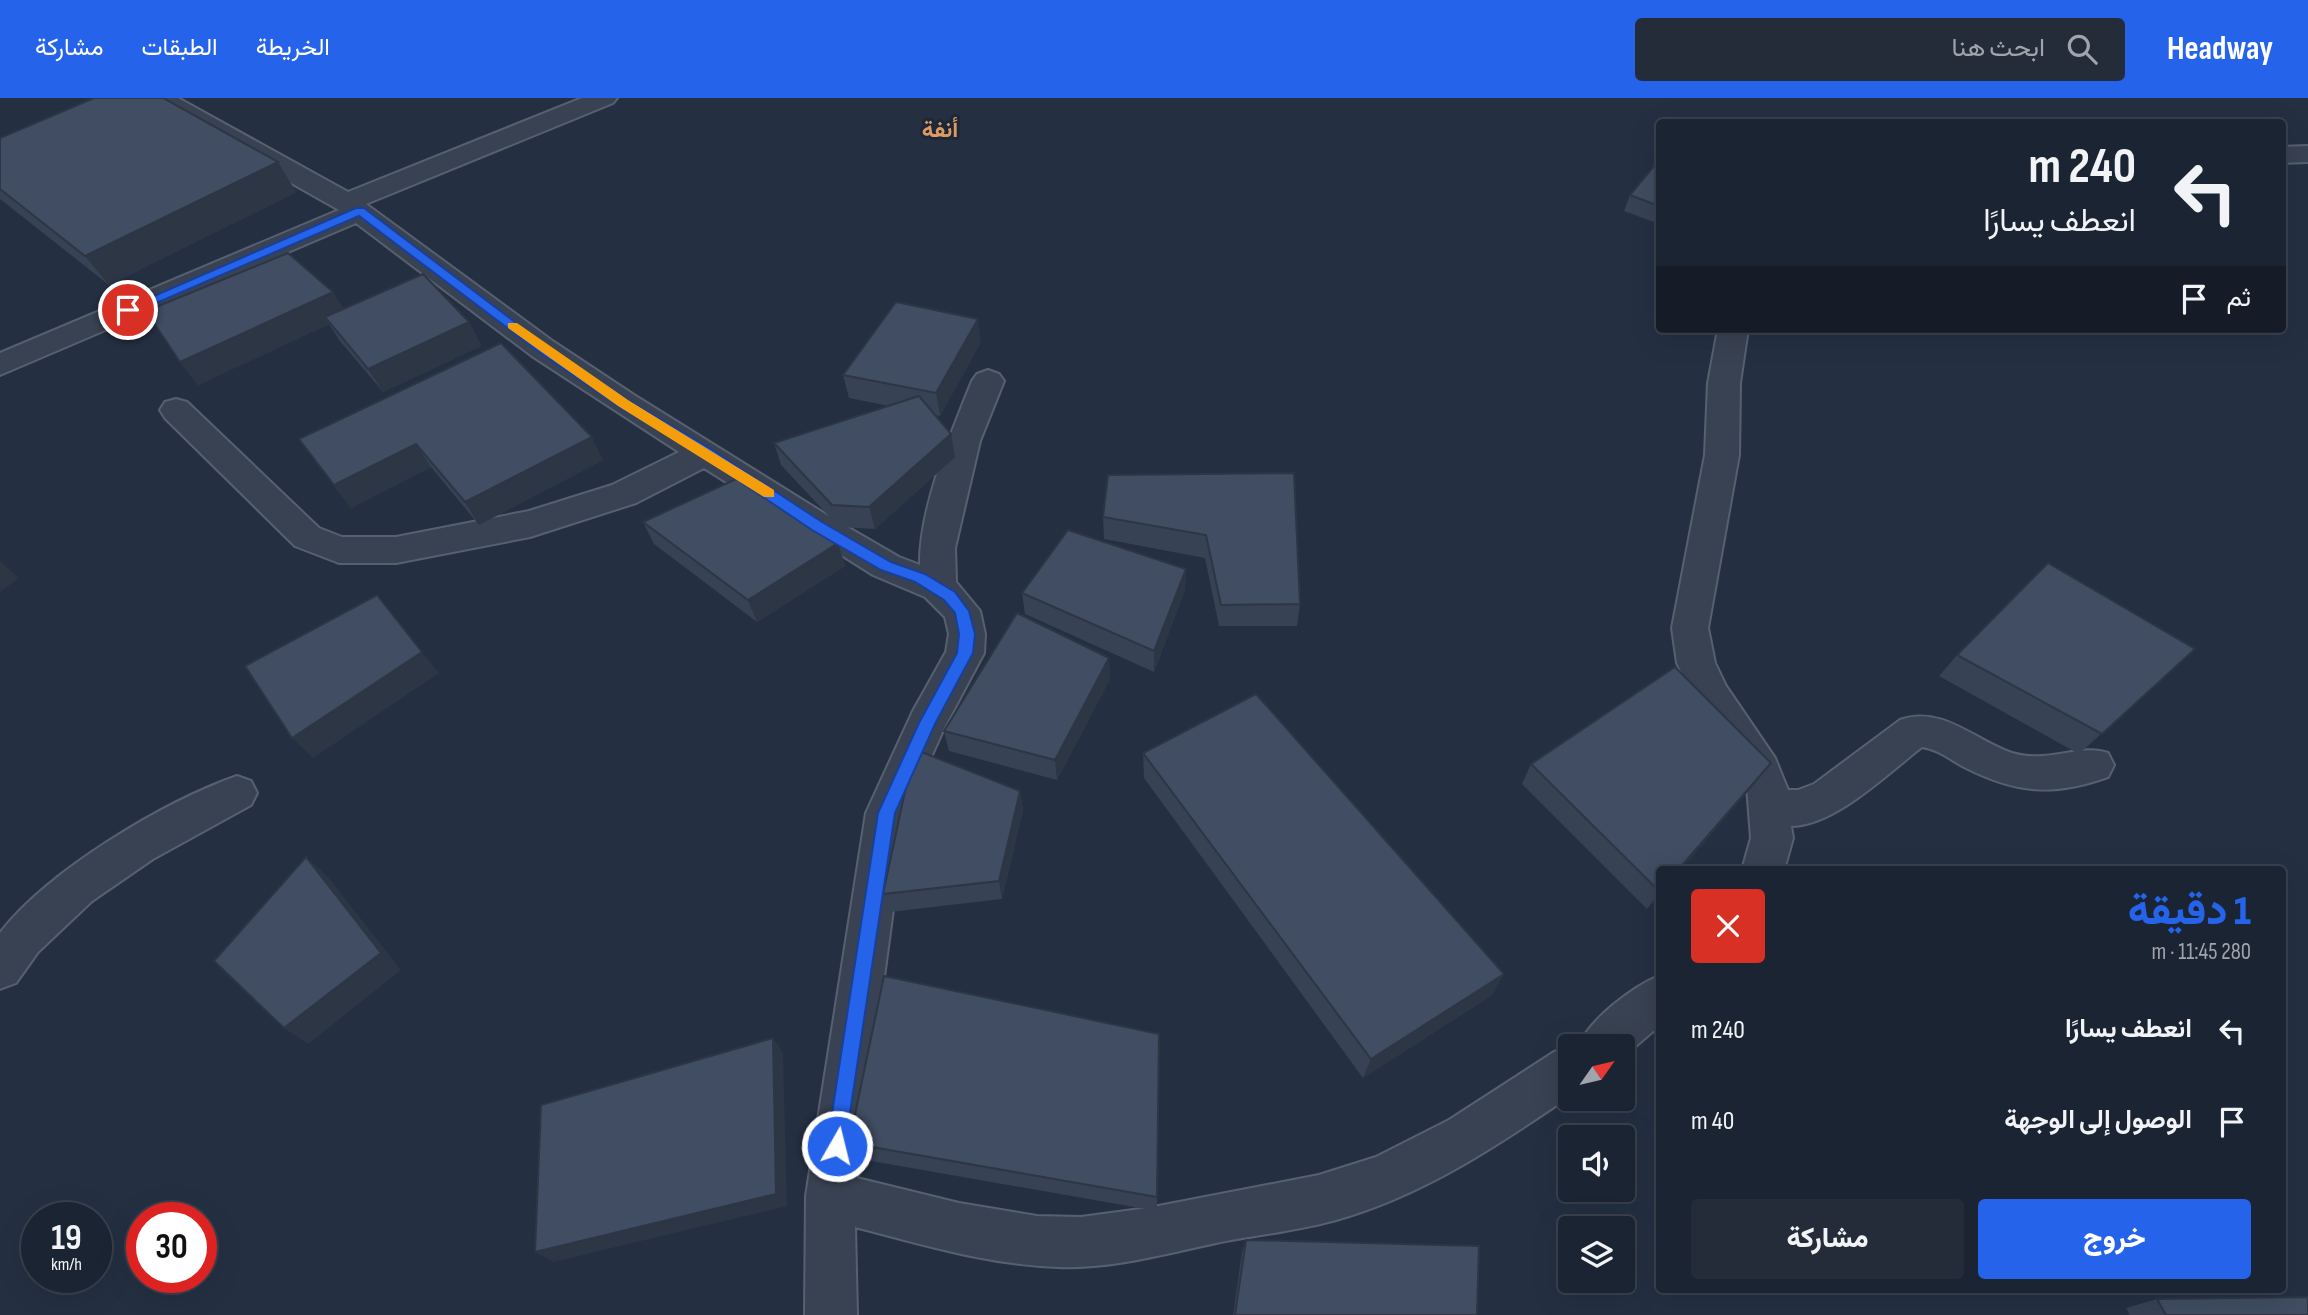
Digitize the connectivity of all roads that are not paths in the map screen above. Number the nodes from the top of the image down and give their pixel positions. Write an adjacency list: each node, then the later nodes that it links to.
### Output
1 (159, 98): 5 (street)
2 (604, 98): 5 (street)
3 (2308, 154): 4 (street)
4 (2286, 155)
5 (353, 206): 7 (street); 10 (street)
6 (1732, 333): 14 (street)
7 (0, 365)
8 (988, 381): 11 (street)
9 (176, 410): 10 (street)
10 (706, 453): 11 (street)
11 (938, 587): 20 (street)
12 (2094, 765): 14 (street)
13 (237, 793): 16 (street)
14 (1771, 808): 15 (street)
15 (1765, 866)
16 (0, 968)
17 (1656, 1000): 18 (street)
18 (1616, 1034)
19 (1558, 1076): 20 (street)
20 (830, 1196): 21 (street)
21 (831, 1315)

